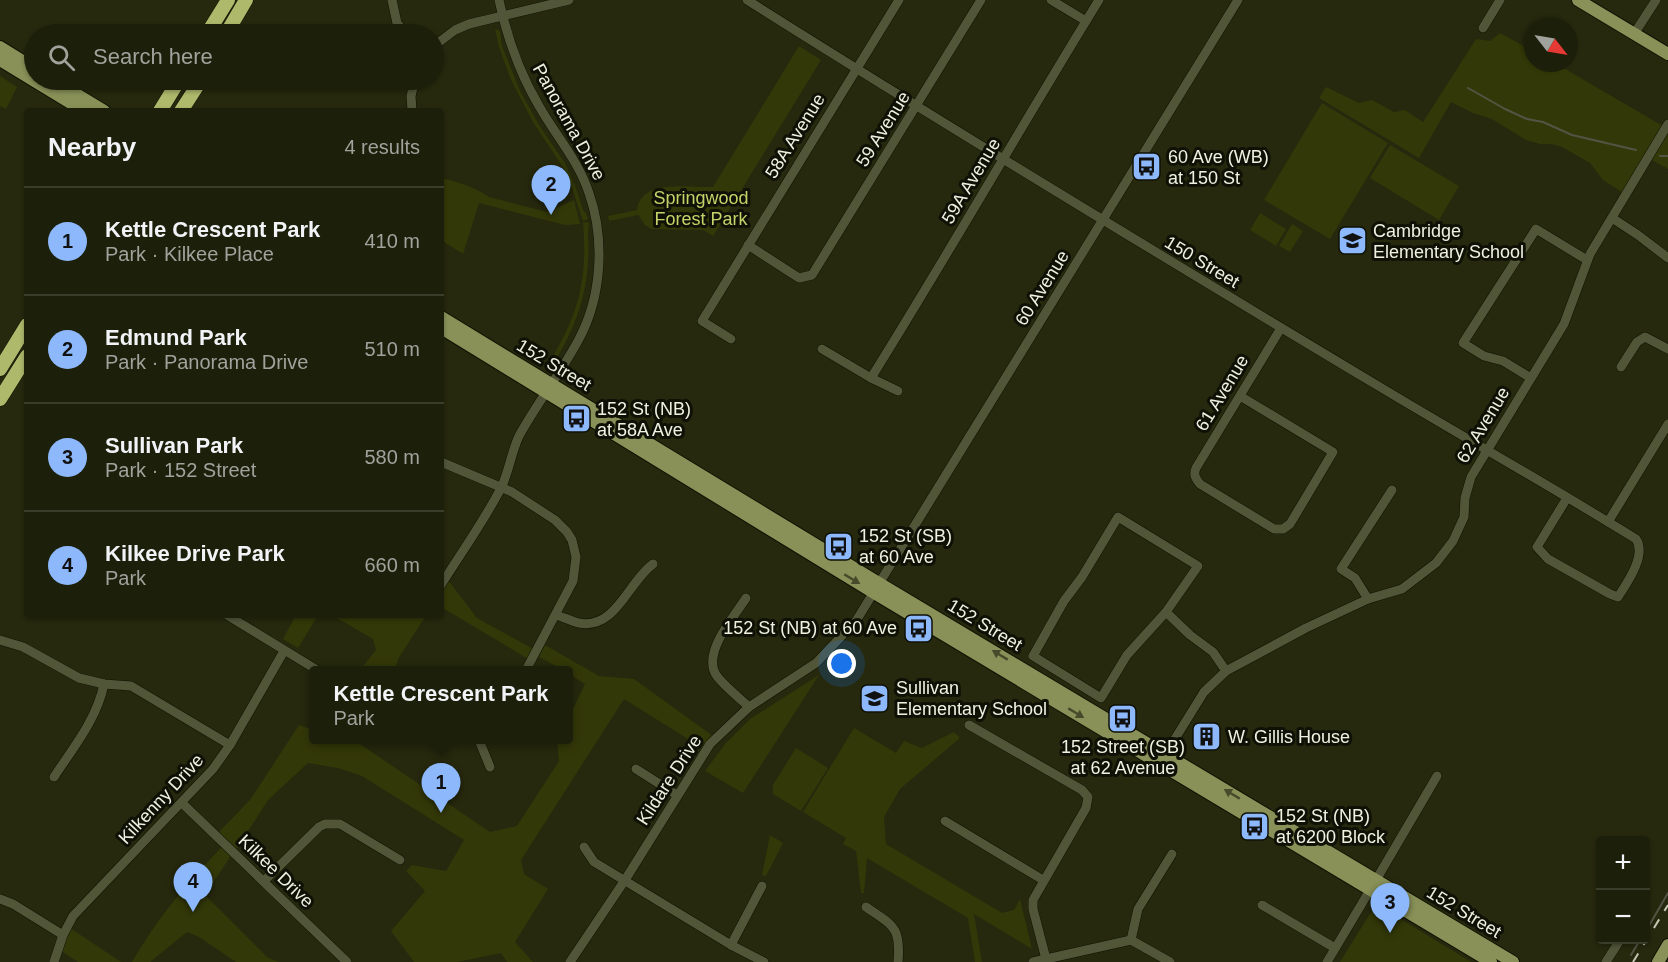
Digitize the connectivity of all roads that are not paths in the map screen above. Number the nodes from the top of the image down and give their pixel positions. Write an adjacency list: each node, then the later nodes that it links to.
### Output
1 (228, 0): 17 (highway)
2 (246, 0): 18 (highway)
3 (392, 0): 19 (street)
4 (500, 0): 15 (street, Panorama Drive)
5 (569, 0): 15 (street)
6 (747, 0): 27 (street, 150 Street)
7 (899, 0): 27 (street, 58A Avenue)
8 (981, 0): 34 (street, 59 Avenue)
9 (1051, 0): 16 (street)
10 (1099, 0): 16 (street, 59A Avenue)
11 (1238, 0): 43 (street, 60 Avenue)
12 (1500, 0): 20 (street)
13 (1578, 0): 21 (main road)
14 (1656, 0): 21 (street)
15 (503, 17): 22 (street); 59 (street, Panorama Drive)
16 (1086, 21): 41 (street, 59A Avenue)
17 (213, 24)
18 (232, 24)
19 (398, 24)
20 (1483, 28)
21 (1634, 34): 24 (main road)
22 (444, 38)
23 (0, 47): 26 (main road)
24 (1668, 54)
25 (0, 60): 28 (main road)
26 (24, 62)
27 (857, 69): 34 (street, 150 Street); 44 (street, 58A Avenue)
28 (24, 75)
29 (49, 90): 35 (main road)
30 (69, 90): 36 (main road)
31 (173, 90): 37 (highway)
32 (195, 90): 38 (highway)
33 (412, 90): 39 (street)
34 (917, 105): 41 (street, 150 Street); 44 (street, 59 Avenue)
35 (79, 108)
36 (99, 108)
37 (162, 108)
38 (184, 108)
39 (412, 108)
40 (1668, 124): 42 (street, 62 Avenue)
41 (1003, 158): 43 (street, 150 Street); 57 (street, 59A Avenue)
42 (1612, 218): 45 (street); 46 (street, 62 Avenue)
43 (1102, 221): 48 (street, 150 Street); 72 (street, 60 Avenue)
44 (748, 245): 51 (street, 58A Avenue)
45 (1668, 258)
46 (1587, 260): 58 (street, 62 Avenue); 58 (street)
47 (444, 319): 59 (main road, 152 Street)
48 (1281, 328): 61 (street, 61 Avenue); 64 (street, 150 Street)
49 (24, 330): 56 (highway)
50 (444, 330): 59 (main road, 152 Street)
51 (731, 339)
52 (822, 349): 57 (street)
53 (1668, 349): 55 (street)
54 (24, 361): 62 (highway)
55 (1621, 367)
56 (0, 369)
57 (871, 378): 60 (street)
58 (1531, 378): 64 (street, 62 Avenue)
59 (548, 389): 66 (street); 72 (main road, 152 Street)
60 (898, 391)
61 (1240, 396): 61 (street, 61 Avenue)
62 (0, 399)
63 (1668, 424): 69 (street)
64 (1486, 451): 68 (street, 150 Street); 74 (street, 62 Avenue)
65 (444, 463): 66 (street)
66 (502, 487): 71 (street); 76 (street)
67 (1392, 490): 74 (street)
68 (1567, 498): 69 (street, 150 Street); 69 (street, 150 Street)
69 (1608, 522)
70 (653, 564): 76 (street)
71 (444, 580)
72 (877, 588): 84 (street, Kildare Drive); 88 (main road, 152 Street)
73 (746, 598): 84 (street)
74 (1368, 599): 82 (street, 62 Avenue)
75 (1166, 612): 75 (street); 82 (street)
76 (556, 615): 81 (street)
77 (232, 618): 79 (street)
78 (0, 640): 83 (street)
79 (284, 651): 80 (street); 87 (street, Kilkenny Drive)
80 (310, 666)
81 (528, 666)
82 (1226, 671): 88 (street, 62 Avenue)
83 (104, 684): 87 (street); 92 (street)
84 (749, 707): 93 (street, Kildare Drive)
85 (969, 725): 100 (street)
86 (481, 744): 89 (street)
87 (230, 745): 94 (street, Kilkenny Drive)
88 (1163, 758): 102 (main road, 152 Street)
89 (490, 767)
90 (636, 769): 93 (street)
91 (1437, 776): 102 (street)
92 (54, 777)
93 (677, 795): 99 (street, Kildare Drive)
94 (182, 803): 101 (street, Kilkee Drive); 107 (street, Kilkenny Drive)
95 (945, 821): 100 (street)
96 (584, 847): 99 (street)
97 (1172, 854): 108 (street)
98 (400, 860): 101 (street)
99 (625, 880): 110 (street); 116 (street, Kildare Drive)
100 (1043, 880): 113 (street)
101 (264, 881): 115 (street, Kilkee Drive)
102 (1375, 885): 112 (street); 122 (main road, 152 Street); 123 (main road, 152 Street)
103 (762, 886): 110 (street)
104 (0, 899): 107 (street)
105 (1262, 905): 112 (street)
106 (866, 907): 118 (street)
107 (63, 935): 114 (street, Kilkenny Drive)
108 (1131, 940): 113 (street); 120 (street)
109 (1617, 944): 124 (street)
110 (731, 945): 117 (street)
111 (1668, 945): 125 (main road)
112 (1335, 948): 121 (street)
113 (1046, 959): 119 (street)
114 (54, 962)
115 (347, 962)
116 (570, 962)
117 (764, 962)
118 (898, 962)
119 (1033, 962)
120 (1170, 962)
121 (1327, 962)
122 (1491, 962)
123 (1513, 962)
124 (1606, 962)
125 (1658, 962)

